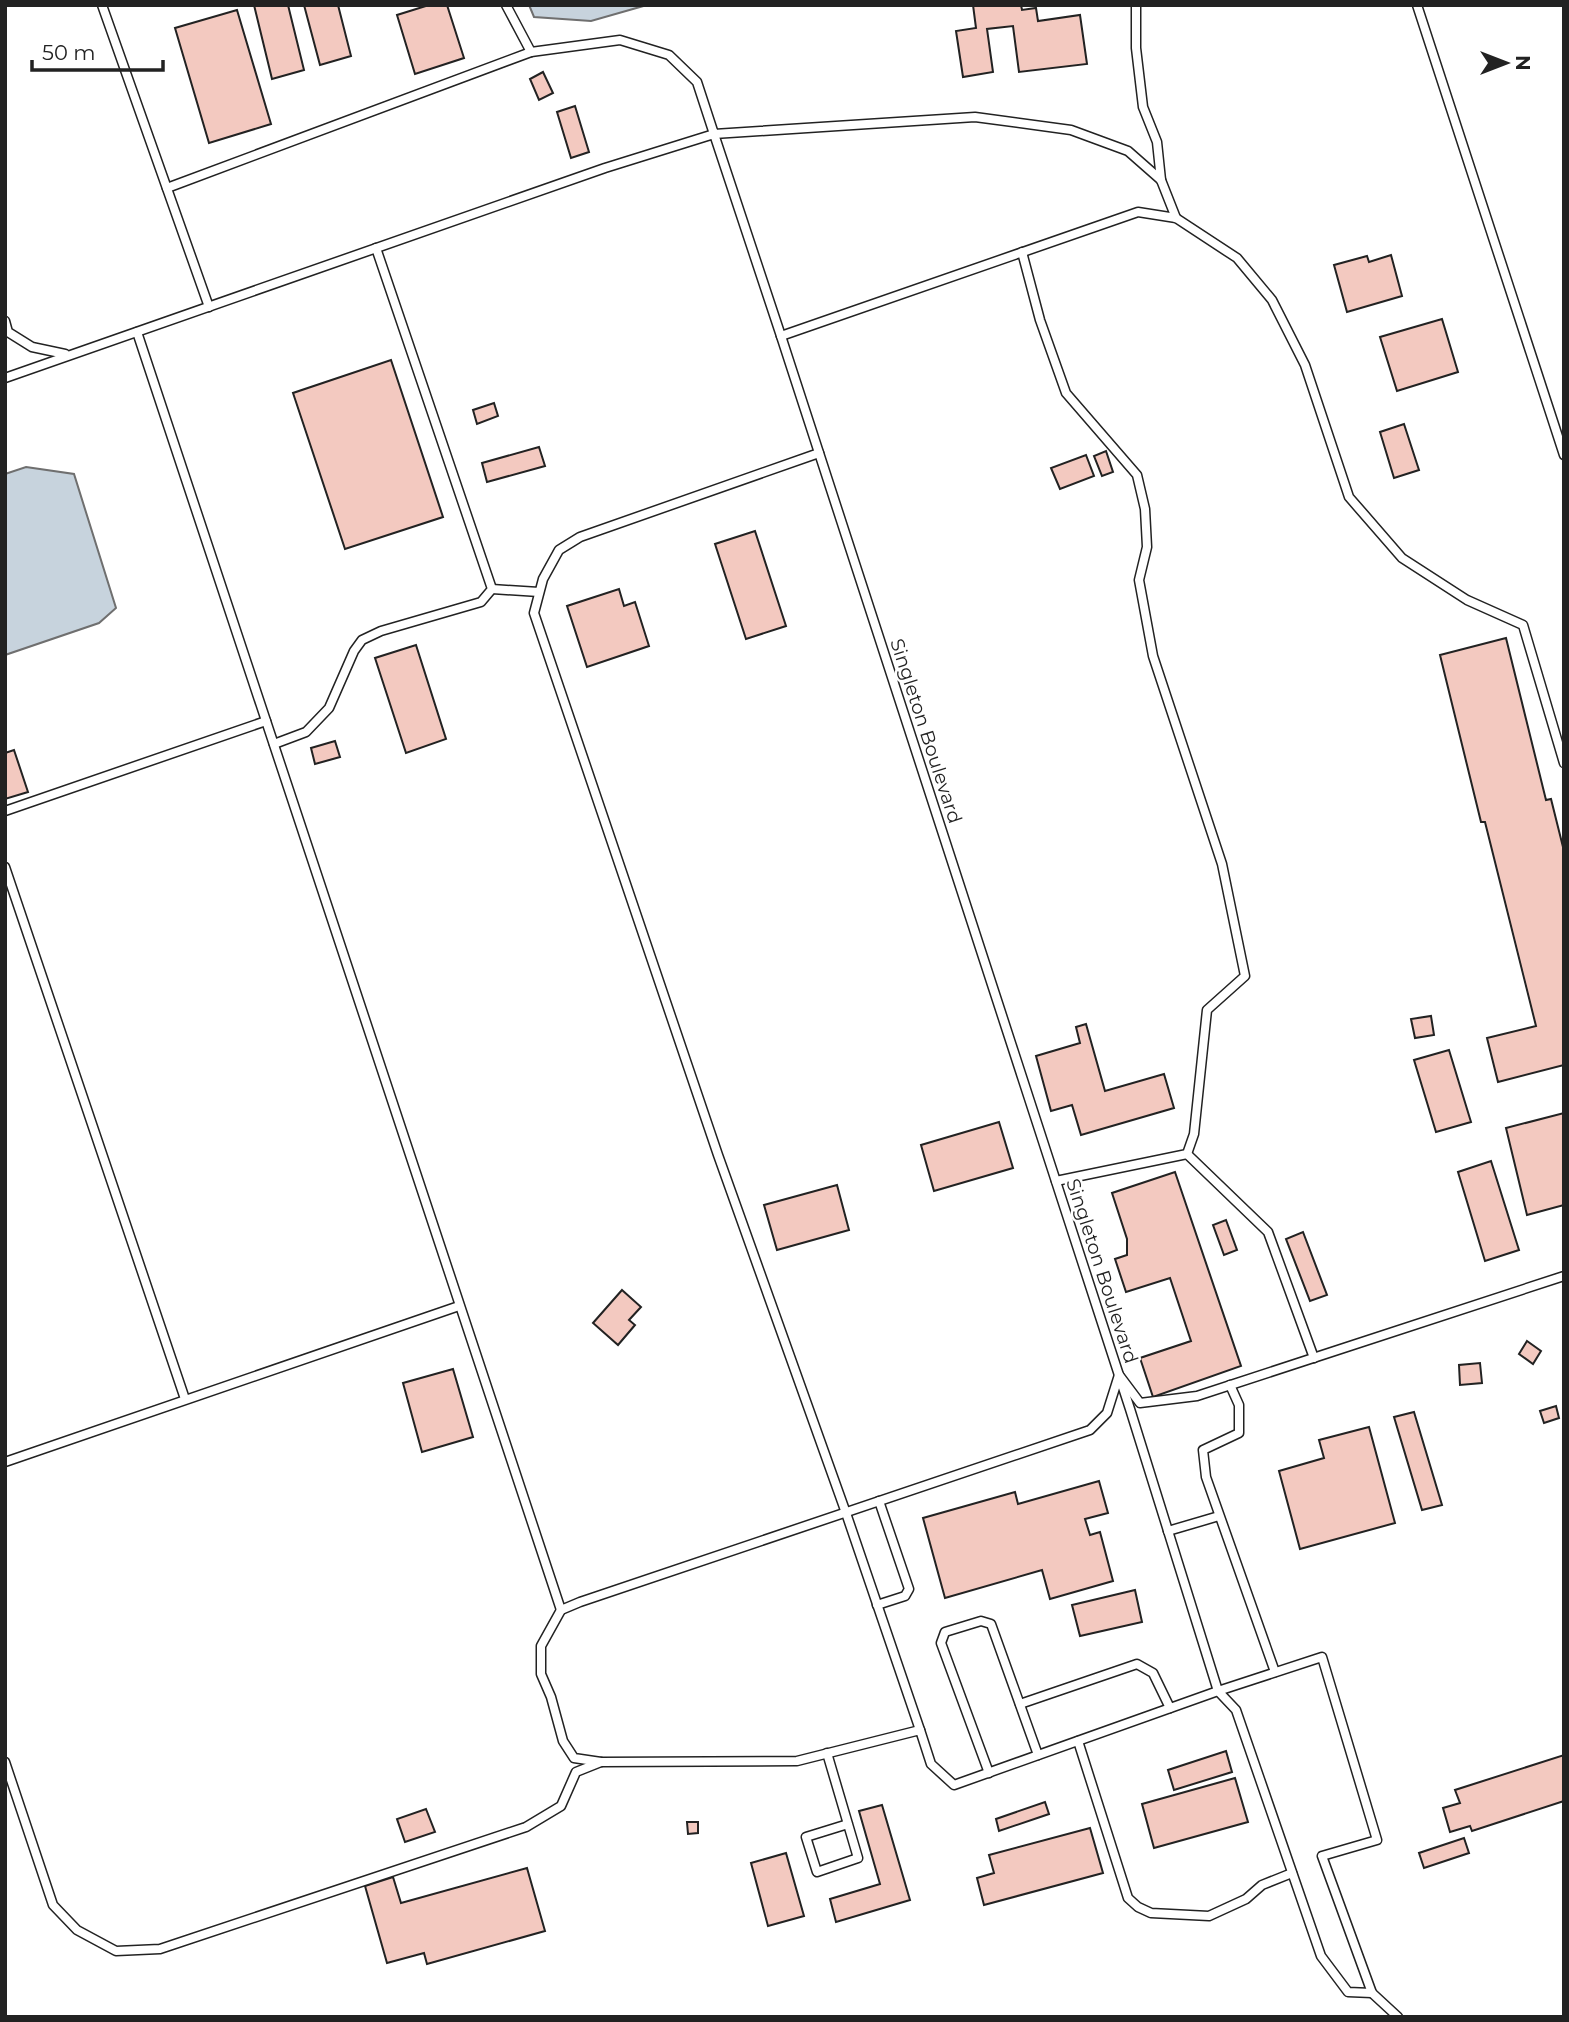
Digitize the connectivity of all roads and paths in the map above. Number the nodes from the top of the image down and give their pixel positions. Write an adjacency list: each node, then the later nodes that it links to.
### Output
1 (102, 5): 8 (lane)
2 (506, 5): 5 (lane)
3 (1136, 5): 7 (lane)
4 (1417, 5): 19 (lane)
5 (531, 52): 6 (lane, Singleton Boulevard); 8 (lane, Singleton Boulevard)
6 (714, 134): 7 (lane); 10 (lane); 15 (lane, Singleton Boulevard)
7 (1161, 180): 9 (lane)
8 (167, 188): 12 (lane)
9 (1176, 218): 11 (lane); 24 (lane)
10 (376, 248): 12 (lane); 20 (lane)
11 (1022, 252): 15 (lane); 27 (lane)
12 (209, 307): 14 (lane)
13 (5, 321): 16 (lane)
14 (137, 332): 16 (lane); 22 (lane)
15 (781, 336): 18 (lane, Singleton Boulevard)
16 (71, 355): 17 (lane)
17 (5, 378)
18 (819, 453): 21 (lane); 28 (lane, Singleton Boulevard)
19 (1564, 455)
20 (492, 589): 21 (lane); 23 (lane)
21 (539, 592): 37 (lane)
22 (266, 721): 23 (lane); 25 (lane)
23 (274, 744): 30 (lane)
24 (1564, 763)
25 (5, 811)
26 (5, 867): 34 (lane)
27 (1187, 1154): 28 (lane); 31 (lane)
28 (1056, 1181): 32 (lane, Singleton Boulevard)
29 (1564, 1276): 31 (lane)
30 (459, 1306): 34 (lane); 41 (lane)
31 (1314, 1358): 33 (lane)
32 (1119, 1375): 33 (lane); 36 (lane); 39 (lane, Singleton Boulevard)
33 (1230, 1385): 38 (lane)
34 (185, 1399): 35 (lane)
35 (5, 1462)
36 (878, 1501): 37 (lane); 40 (lane)
37 (846, 1513): 40 (lane); 41 (lane)
38 (1219, 1516): 39 (lane); 42 (lane)
39 (1168, 1531): 43 (lane, Singleton Boulevard)
40 (877, 1605): 46 (lane)
41 (561, 1611): 51 (lane)
42 (1275, 1672): 43 (lane); 55 (lane)
43 (1218, 1690): 45 (lane); 54 (lane, Singleton Boulevard)
44 (1020, 1704): 45 (lane); 49 (lane); 52 (lane)
45 (1170, 1708): 47 (lane)
46 (920, 1730): 48 (lane); 52 (lane)
47 (1077, 1741): 49 (lane); 54 (lane)
48 (827, 1753): 51 (lane); 53 (lane)
49 (1038, 1755): 52 (lane)
50 (5, 1762): 51 (lane)
51 (601, 1762)
52 (989, 1773)
53 (848, 1824): 53 (lane)
54 (1292, 1873): 55 (lane, Singleton Boulevard)
55 (1372, 1993): 56 (lane)
56 (1398, 2017)

